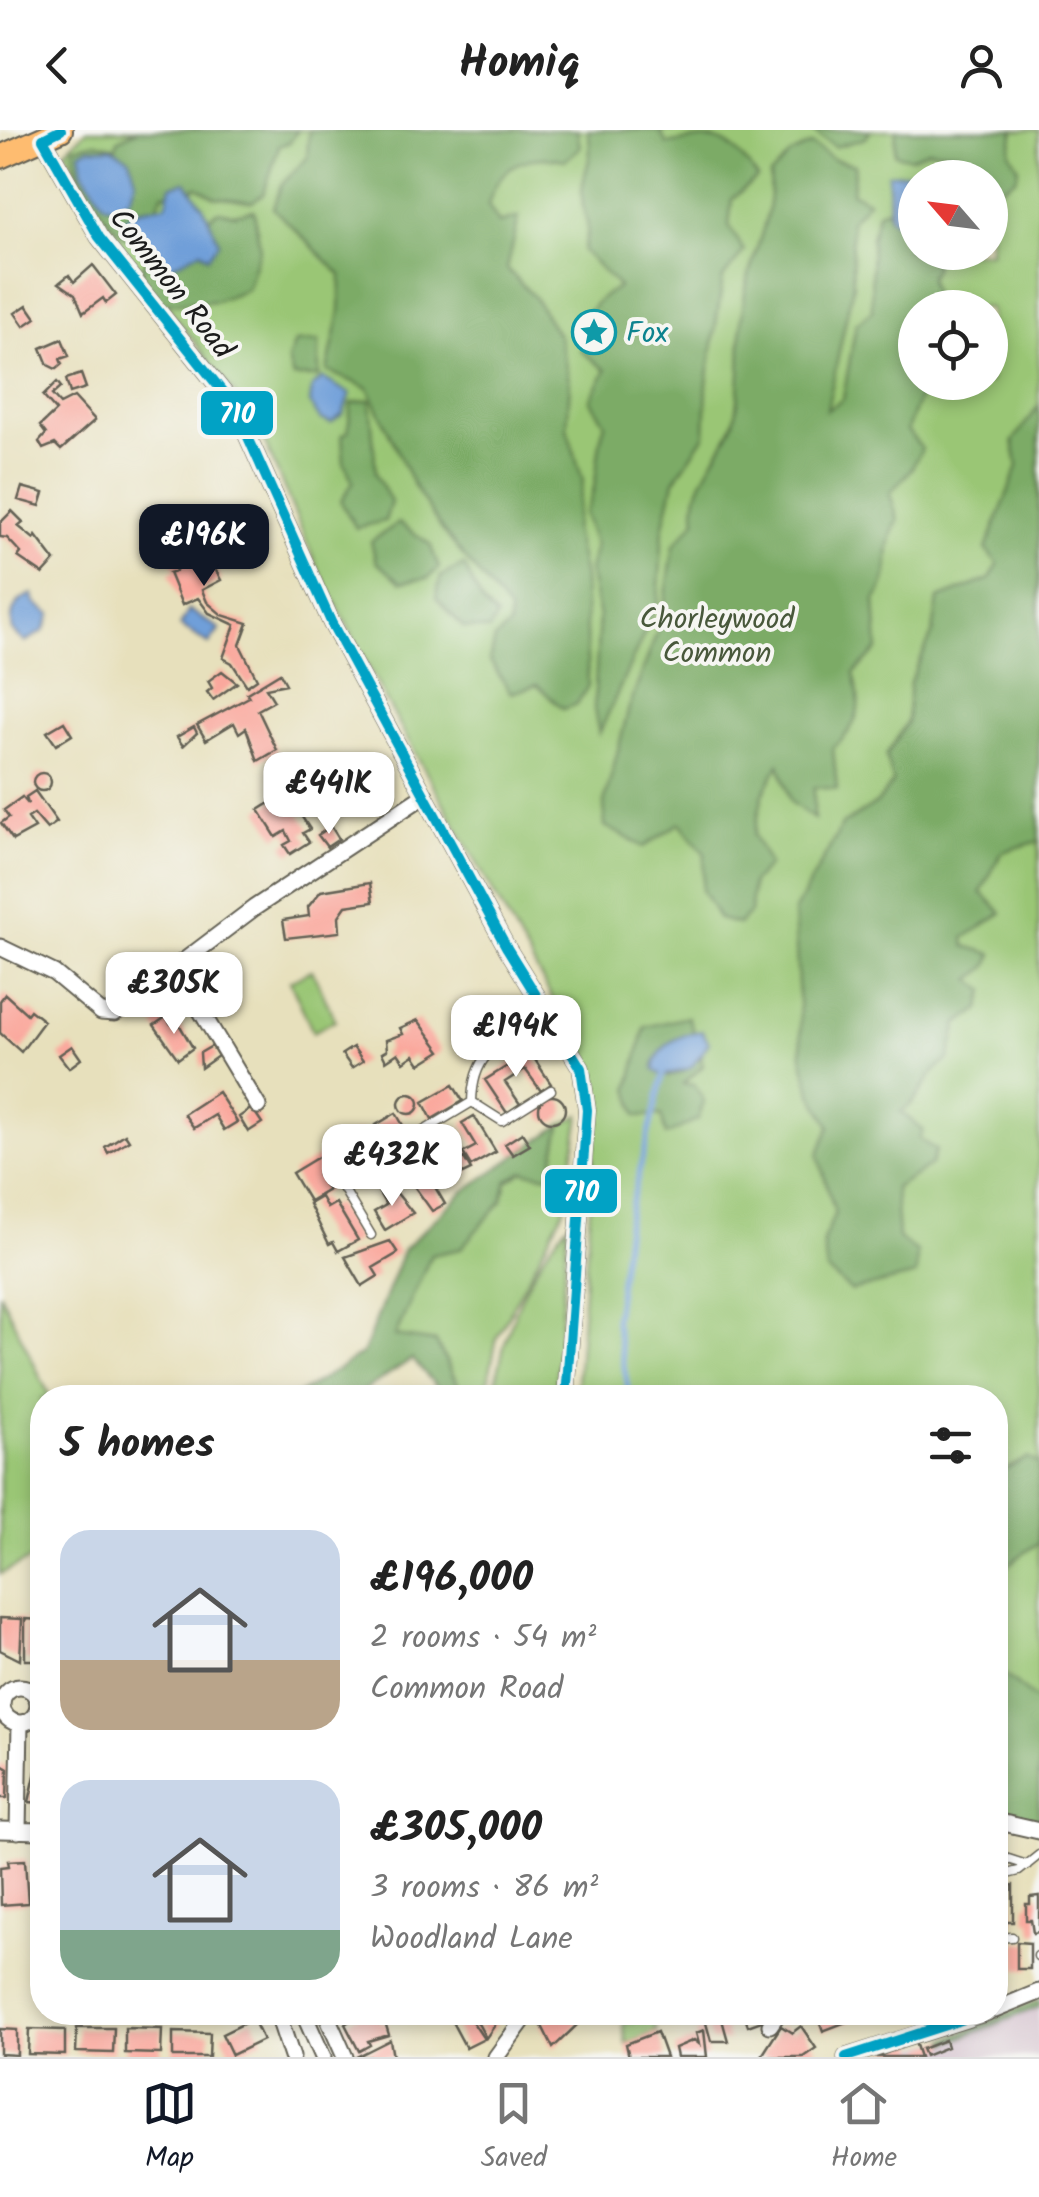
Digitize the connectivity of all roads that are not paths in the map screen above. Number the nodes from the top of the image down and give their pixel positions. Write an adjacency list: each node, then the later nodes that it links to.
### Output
1 (52, 135): 2 (main road); 3 (street, Common Road)
2 (0, 158)
3 (425, 795): 5 (street); 6 (street, Common Road)
4 (0, 947): 5 (street)
5 (175, 968): 9 (street)
6 (550, 1016): 8 (lane); 13 (street, Common Road)
7 (551, 1090): 8 (lane)
8 (472, 1102): 10 (lane)
9 (258, 1106)
10 (412, 1138)
11 (390, 1152): 12 (lane)
12 (371, 1235)
13 (567, 1385)
14 (20, 1723): 17 (street)
15 (1008, 1825): 19 (street)
16 (0, 1830): 17 (street)
17 (18, 1830): 18 (street)
18 (30, 1830)
19 (1039, 1831)
20 (1039, 1855): 22 (lane)
21 (1008, 1859): 22 (lane)
22 (1027, 1865): 23 (lane)
23 (1008, 1872)
24 (1008, 1938): 25 (lane)
25 (1012, 1938)
26 (1039, 1992): 27 (street)
27 (1008, 2005)
28 (282, 2025): 33 (street)
29 (309, 2025): 34 (street)
30 (331, 2025): 35 (street)
31 (519, 2025): 36 (street)
32 (948, 2025): 37 (street)
33 (292, 2057)
34 (323, 2057)
35 (345, 2057)
36 (496, 2057)
37 (846, 2057)

